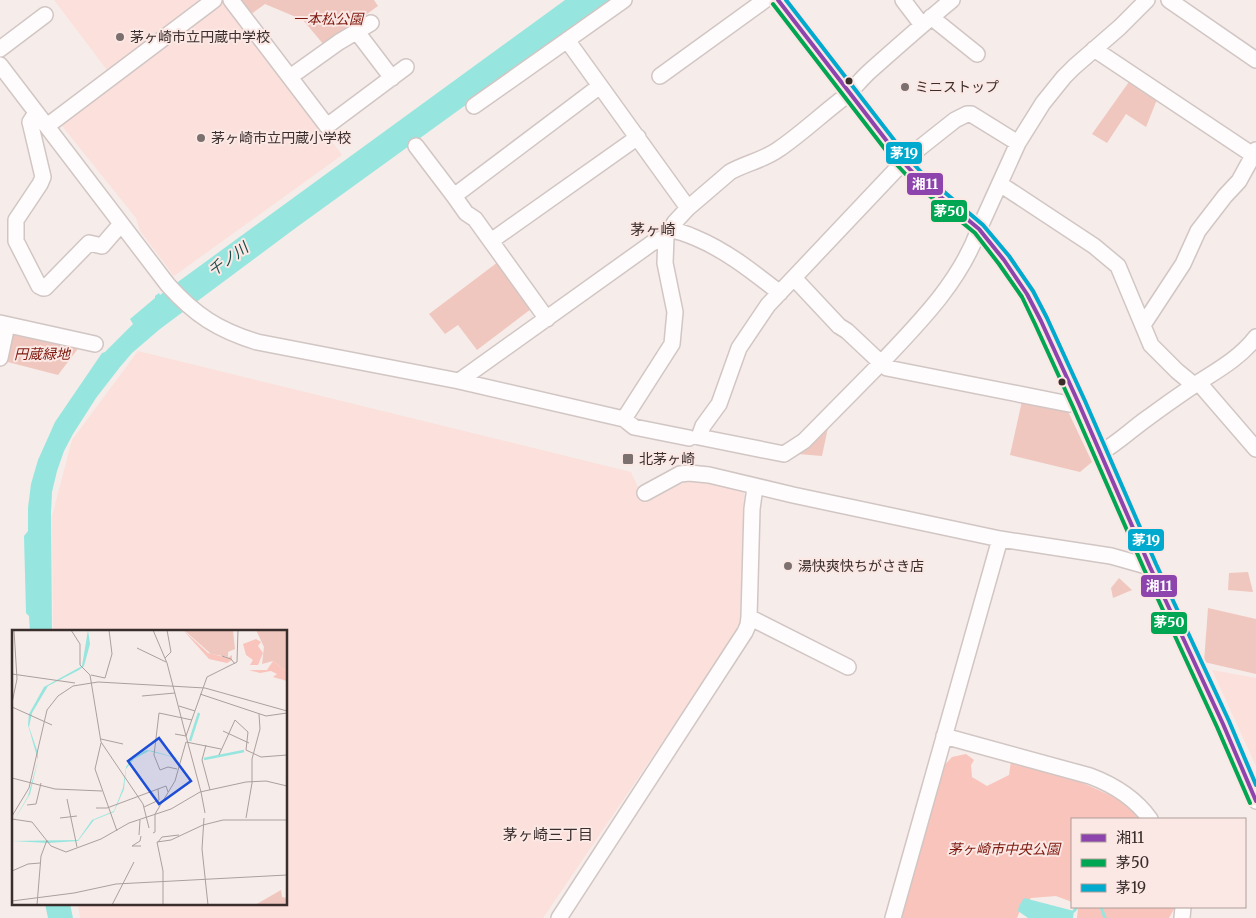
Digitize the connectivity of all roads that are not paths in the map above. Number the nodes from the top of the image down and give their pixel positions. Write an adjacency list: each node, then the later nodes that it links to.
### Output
1 (214, 0): 28 (street)
2 (231, 0): 22 (street)
3 (624, 0): 14 (street)
4 (765, 0): 21 (street)
5 (778, 0): 25 (street)
6 (903, 0): 11 (street)
7 (952, 0): 11 (street)
8 (1147, 0): 16 (street)
9 (1169, 0): 18 (street)
10 (45, 15): 15 (street)
11 (926, 21): 17 (street); 25 (street)
12 (371, 23): 13 (street)
13 (357, 32): 22 (street); 23 (street)
14 (567, 40): 24 (street); 26 (street)
15 (0, 49)
16 (1094, 49): 30 (street); 32 (street)
17 (977, 54)
18 (1256, 60)
19 (0, 65): 27 (street)
20 (406, 67): 23 (street)
21 (660, 76)
22 (290, 77): 23 (street)
23 (392, 78)
24 (600, 86): 29 (street); 35 (street)
25 (850, 93): 33 (street); 36 (street)
26 (474, 106)
27 (36, 113): 28 (street); 37 (street)
28 (47, 126): 37 (street)
29 (638, 137): 36 (street); 40 (street)
30 (1018, 143): 33 (street); 34 (street)
31 (416, 146): 35 (street)
32 (1254, 153): 45 (street)
33 (903, 162): 38 (street); 41 (street)
34 (1000, 184): 38 (street); 45 (street)
35 (454, 196): 40 (street)
36 (688, 208): 39 (street)
37 (121, 224): 50 (street)
38 (978, 229): 49 (street); 52 (street)
39 (668, 234): 42 (street); 43 (street); 53 (street)
40 (491, 242): 43 (street)
41 (794, 278): 42 (street); 49 (street)
42 (780, 293): 49 (street)
43 (547, 319): 50 (street)
44 (3, 324): 47 (street); 48 (street)
45 (1143, 324): 51 (street)
46 (1256, 336): 51 (street)
47 (95, 344)
48 (0, 358)
49 (881, 363): 52 (street)
50 (458, 381): 53 (street)
51 (1196, 384): 55 (street); 56 (street)
52 (1079, 404): 56 (street)
53 (624, 419): 54 (street)
54 (689, 438)
55 (1256, 449)
56 (1100, 453): 60 (street)
57 (755, 487): 58 (street); 59 (street); 61 (street)
58 (645, 493)
59 (1000, 539): 60 (street); 63 (street)
60 (1150, 568): 64 (street)
61 (749, 617): 62 (street); 66 (street)
62 (848, 667)
63 (944, 736): 65 (street); 67 (street)
64 (1256, 801)
65 (1149, 818)
66 (559, 918)
67 (893, 918)

